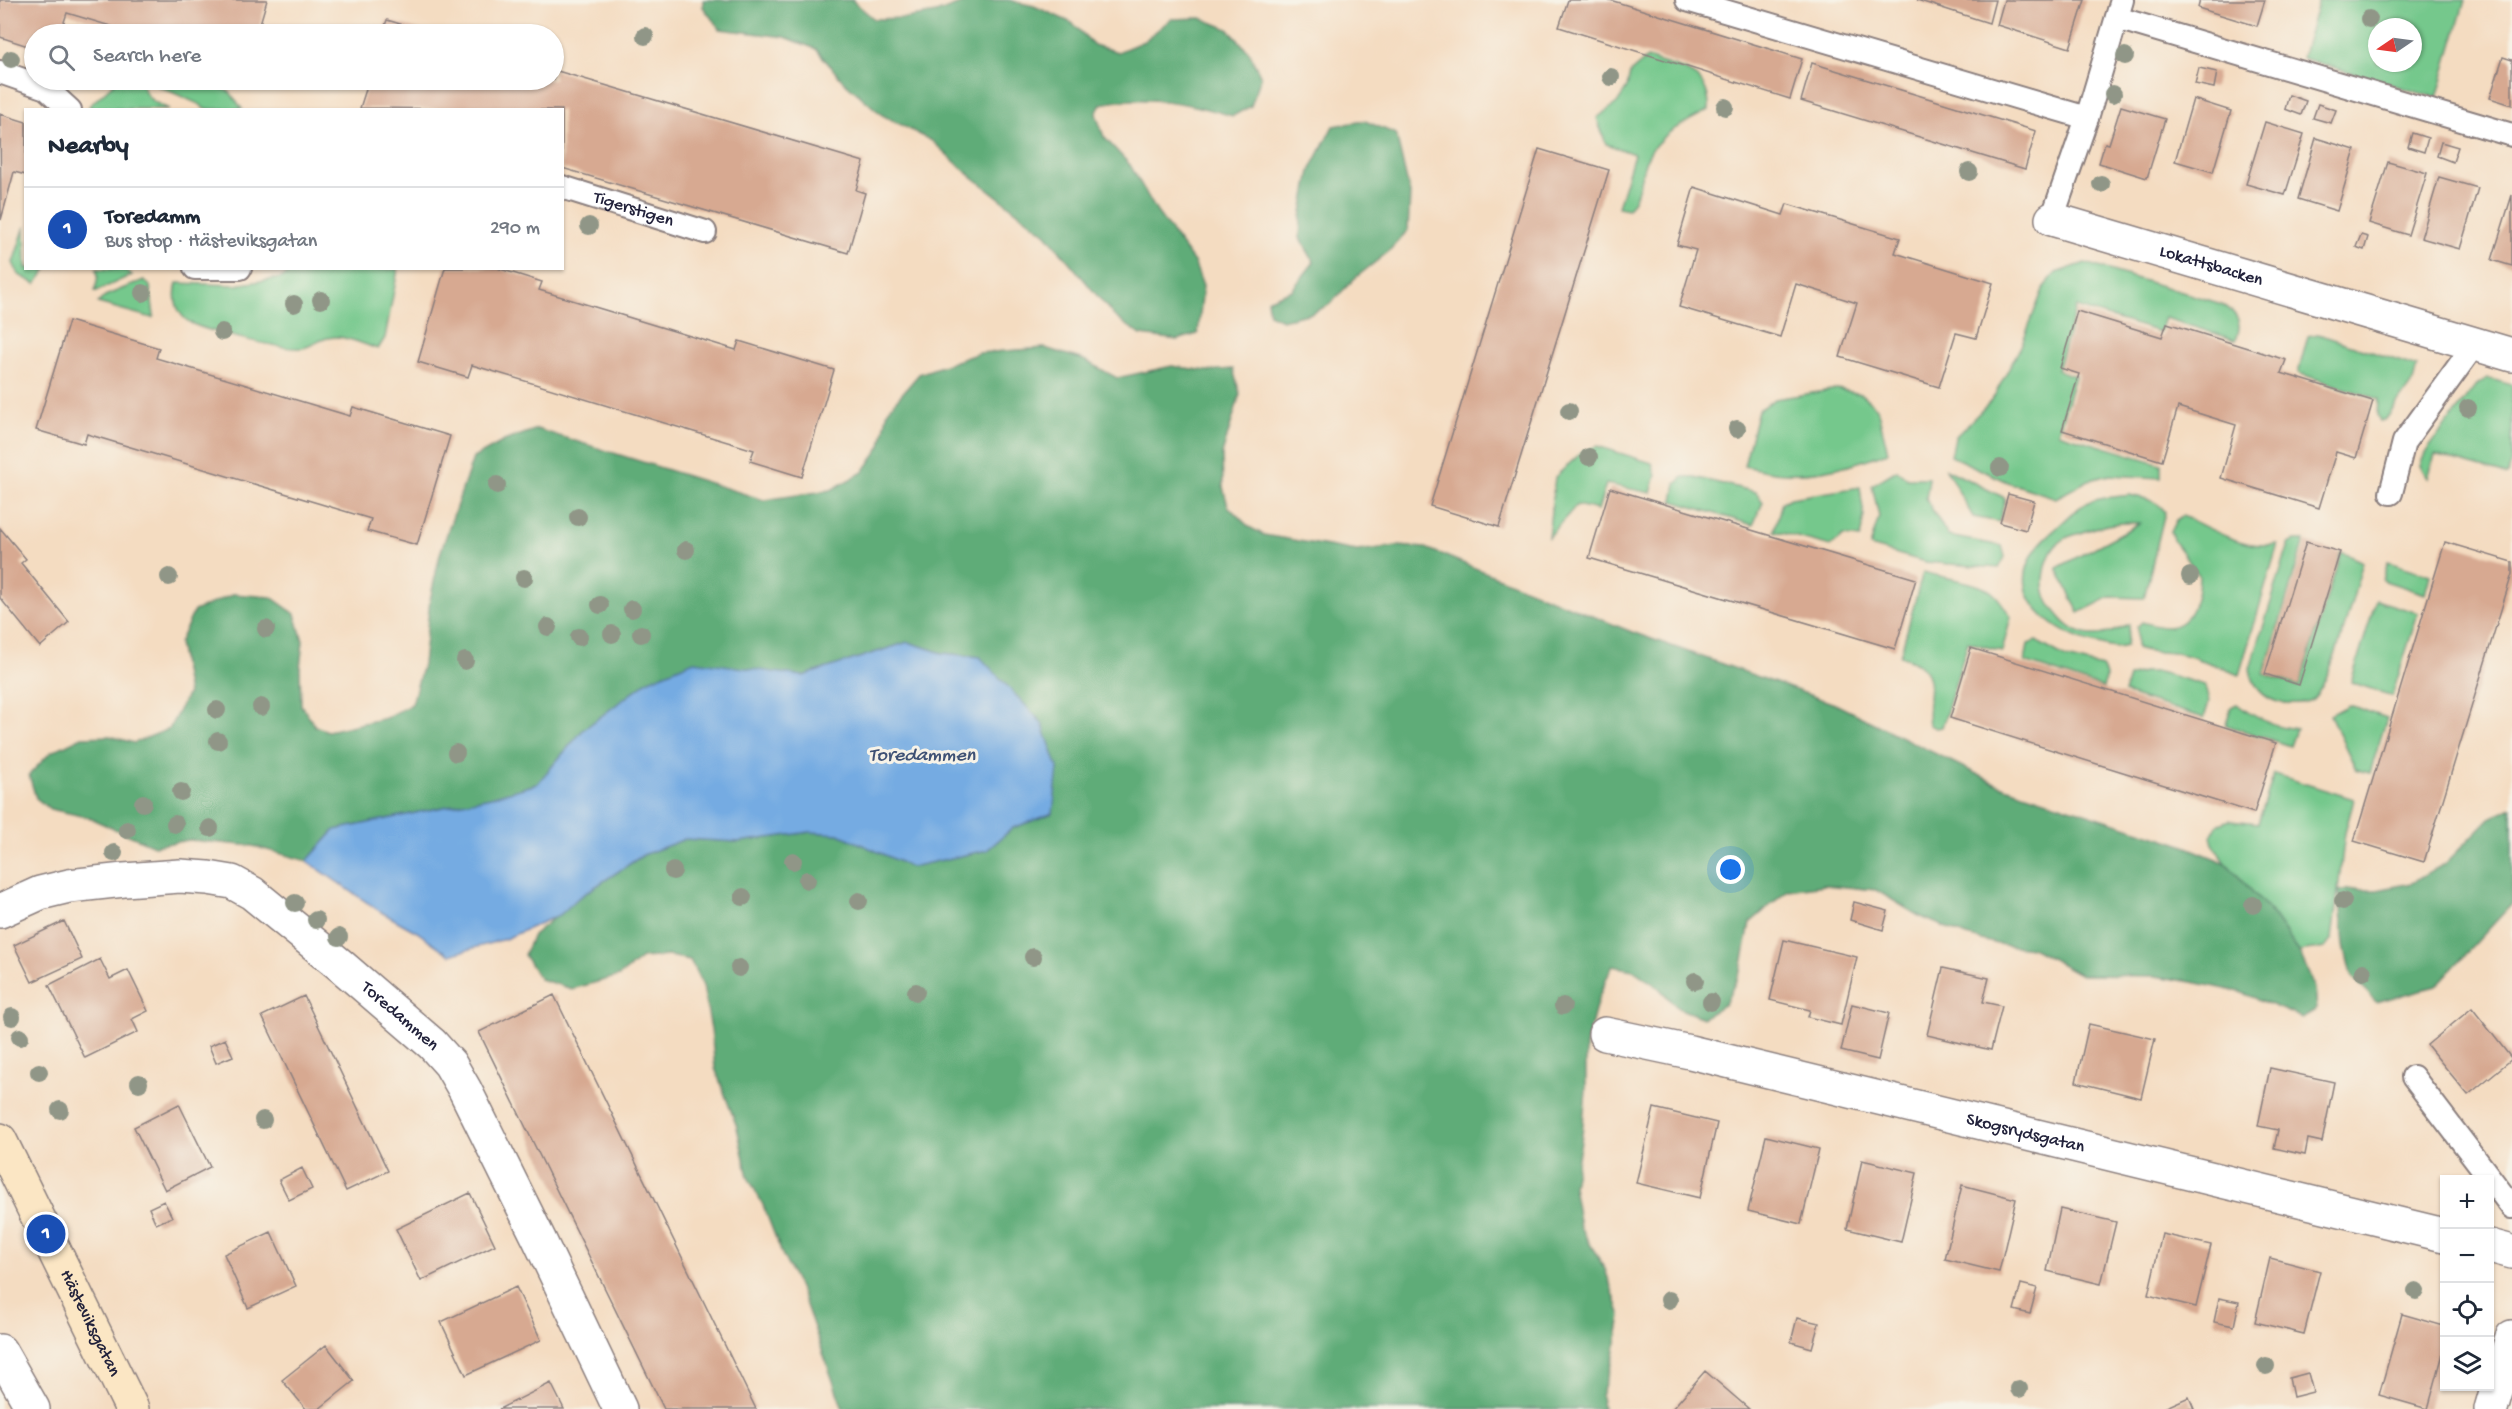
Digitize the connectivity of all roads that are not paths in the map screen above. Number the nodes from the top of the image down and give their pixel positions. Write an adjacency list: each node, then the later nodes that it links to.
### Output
1 (1687, 0): 2 (lane)
2 (1711, 3): 8 (lane)
3 (2120, 9): 8 (lane, Lokattsbacken); 9 (lane, Lokattsbacken)
4 (0, 72): 5 (lane)
5 (24, 81)
6 (47, 90): 7 (lane)
7 (68, 108)
8 (2087, 118): 11 (lane, Lokattsbacken)
9 (2512, 135)
10 (564, 188): 12 (lane, Tigerstigen)
11 (2052, 219): 13 (street, Lokattsbacken)
12 (705, 232)
13 (2475, 344): 14 (street, Lokattsbacken); 15 (lane)
14 (2512, 355)
15 (2391, 493)
16 (0, 910): 28 (street, Toredammen)
17 (1605, 1034): 21 (street, Skogsrydsgatan)
18 (2413, 1077): 20 (lane)
19 (0, 1140): 27 (street, Hästeviksgatan)
20 (2512, 1207)
21 (2440, 1234)
22 (2494, 1247): 23 (street)
23 (2512, 1252)
24 (2512, 1337): 29 (street)
25 (0, 1351): 26 (street)
26 (33, 1409)
27 (132, 1409)
28 (620, 1409)
29 (2491, 1409)

